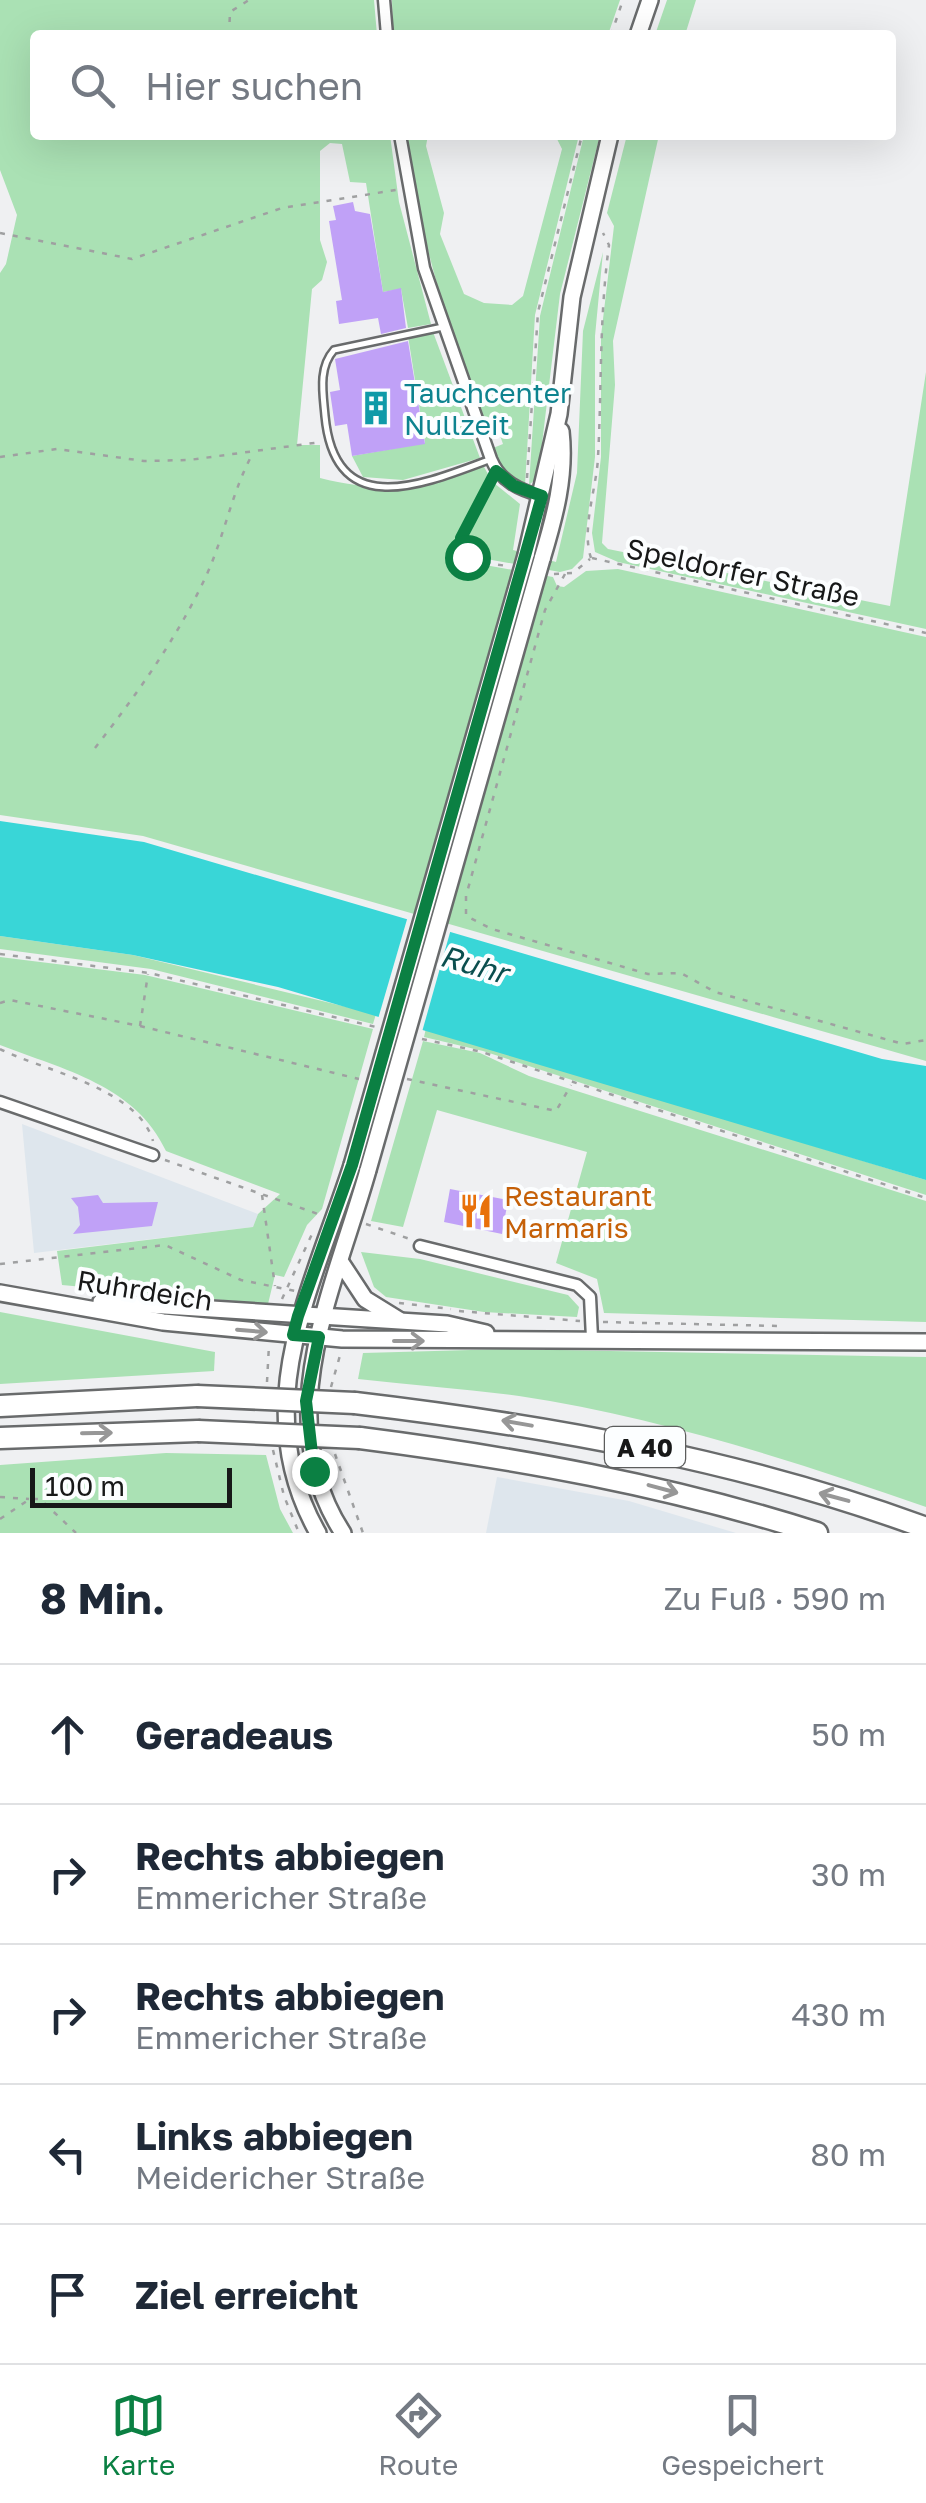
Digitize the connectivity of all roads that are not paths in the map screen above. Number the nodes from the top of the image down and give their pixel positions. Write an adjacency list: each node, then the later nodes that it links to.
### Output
1 (384, 0): 3 (street)
2 (650, 0): 4 (main road)
3 (387, 30)
4 (640, 30)
5 (401, 140): 7 (street)
6 (609, 140): 8 (main road)
7 (444, 326): 9 (street); 9 (lane)
8 (559, 414): 10 (main road); 11 (main road)
9 (490, 459): 10 (street)
10 (534, 494): 11 (main road)
11 (538, 562): 14 (main road, bridge)
12 (0, 1102): 13 (street)
13 (153, 1156)
14 (360, 1168): 16 (main road); 19 (main road)
15 (420, 1246): 22 (street)
16 (342, 1264): 20 (main road); 21 (main road)
17 (0, 1293): 18 (main road)
18 (52, 1300): 19 (main road, Ruhrdeich); 23 (main road, Ruhrdeich, one-way to 23)
19 (298, 1316): 20 (main road, Ruhrdeich); 23 (main road)
20 (323, 1319): 21 (main road, Ruhrdeich); 25 (main road)
21 (403, 1322): 24 (main road, Ruhrdeich)
22 (592, 1330): 24 (main road, Ruhrdeich); 26 (main road, Ruhrdeich)
23 (293, 1335): 25 (main road, Ruhrdeich); 30 (main road)
24 (500, 1336): 25 (main road, Ruhrdeich, one-way to 24)
25 (319, 1337): 31 (main road)
26 (926, 1342)
27 (0, 1406): 29 (highway, A 40, one-way to 27, bridge)
28 (0, 1438): 32 (highway, A 40, one-way to 32, bridge)
29 (926, 1528)
30 (318, 1533)
31 (344, 1533)
32 (817, 1533)

